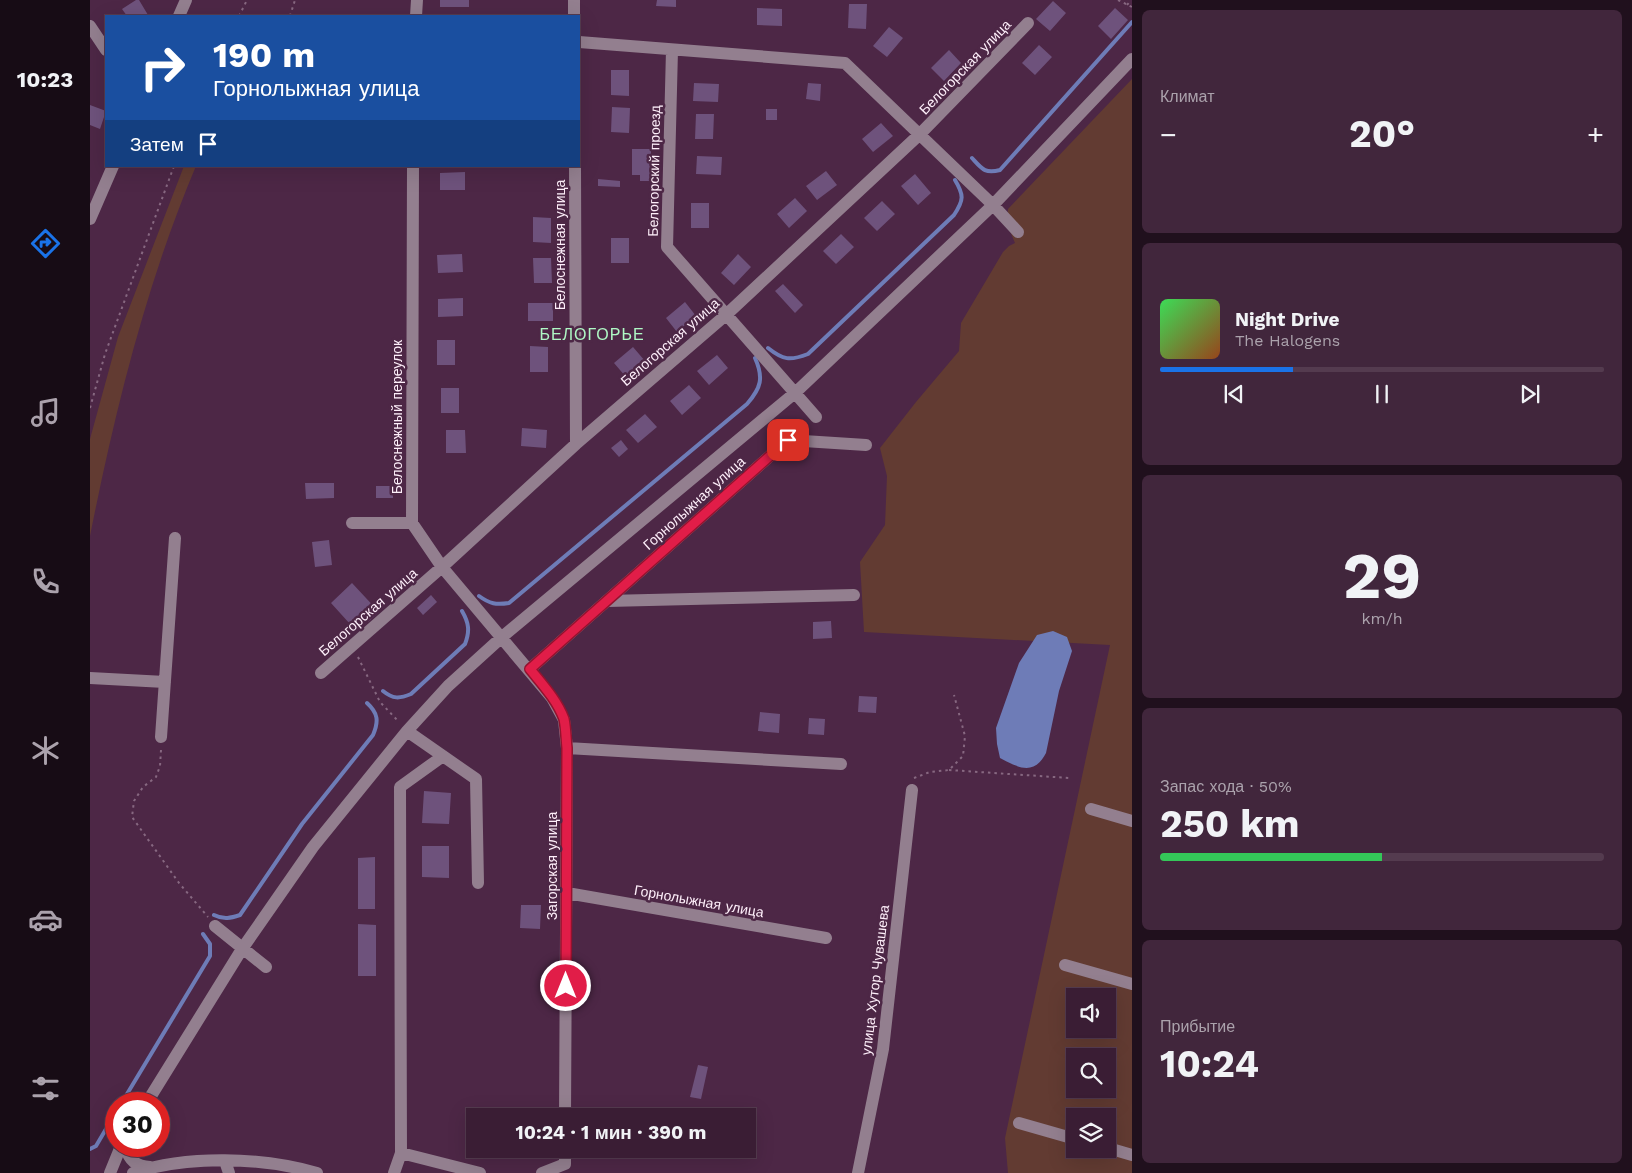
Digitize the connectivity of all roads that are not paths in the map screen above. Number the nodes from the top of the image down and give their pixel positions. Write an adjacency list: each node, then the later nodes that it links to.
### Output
1 (186, 0): 4 (street)
2 (416, 0): 5 (street)
3 (574, 0): 6 (street)
4 (179, 15)
5 (416, 15)
6 (574, 15)
7 (1028, 23): 13 (street, Белогорская улица)
8 (90, 26): 10 (street)
9 (580, 42): 11 (street)
10 (105, 48)
11 (672, 50): 13 (street); 20 (street, Белогорский проезд)
12 (1132, 58): 17 (street)
13 (920, 134): 17 (street); 20 (street, Белогорская улица)
14 (113, 167): 18 (street)
15 (413, 167): 26 (street, Белоснежный переулок)
16 (575, 167): 23 (street, Белоснежная улица)
17 (993, 205): 19 (street); 21 (street)
18 (90, 219)
19 (1018, 232)
20 (727, 314): 21 (street, Белогорский проезд); 23 (street, Белогорская улица)
21 (796, 392): 22 (street, Белогорский проезд); 31 (street)
22 (816, 416)
23 (576, 444): 28 (street, Белогорская улица)
24 (866, 445): 30 (street, Горнолыжная улица)
25 (352, 523): 26 (street)
26 (412, 523): 28 (street)
27 (174, 538): 35 (street)
28 (442, 567): 31 (street); 33 (street, Белогорская улица)
29 (854, 595): 30 (street)
30 (607, 601): 32 (street, Горнолыжная улица)
31 (502, 637): 32 (street, Загорская улица); 36 (street)
32 (530, 669): 38 (street, Загорская улица)
33 (321, 674)
34 (90, 678): 35 (street)
35 (165, 682): 37 (street)
36 (407, 731): 39 (street); 48 (street)
37 (161, 737)
38 (567, 748): 40 (street); 45 (street, Загорская улица)
39 (443, 756): 44 (street); 57 (street)
40 (841, 764)
41 (912, 790): 70 (street, улица Хутор Чувашева)
42 (1091, 809): 43 (street)
43 (1132, 821)
44 (478, 883)
45 (567, 893): 47 (street, Горнолыжная улица); 53 (street, Загорская улица)
46 (215, 926): 48 (street)
47 (826, 938)
48 (242, 949): 50 (street); 52 (street)
49 (1065, 965): 51 (street)
50 (266, 967)
51 (1132, 984)
52 (153, 1092)
53 (565, 1108)
54 (1019, 1123): 55 (street)
55 (1066, 1136)
56 (1116, 1150): 58 (street)
57 (401, 1152): 67 (street); 68 (street)
58 (1132, 1155)
59 (117, 1157): 64 (street)
60 (130, 1157): 63 (street)
61 (565, 1158): 69 (street)
62 (227, 1167): 63 (street); 66 (street)
63 (153, 1168): 65 (street)
64 (110, 1173)
65 (133, 1173)
66 (317, 1173)
67 (394, 1173)
68 (480, 1173)
69 (542, 1173)
70 (858, 1173)

